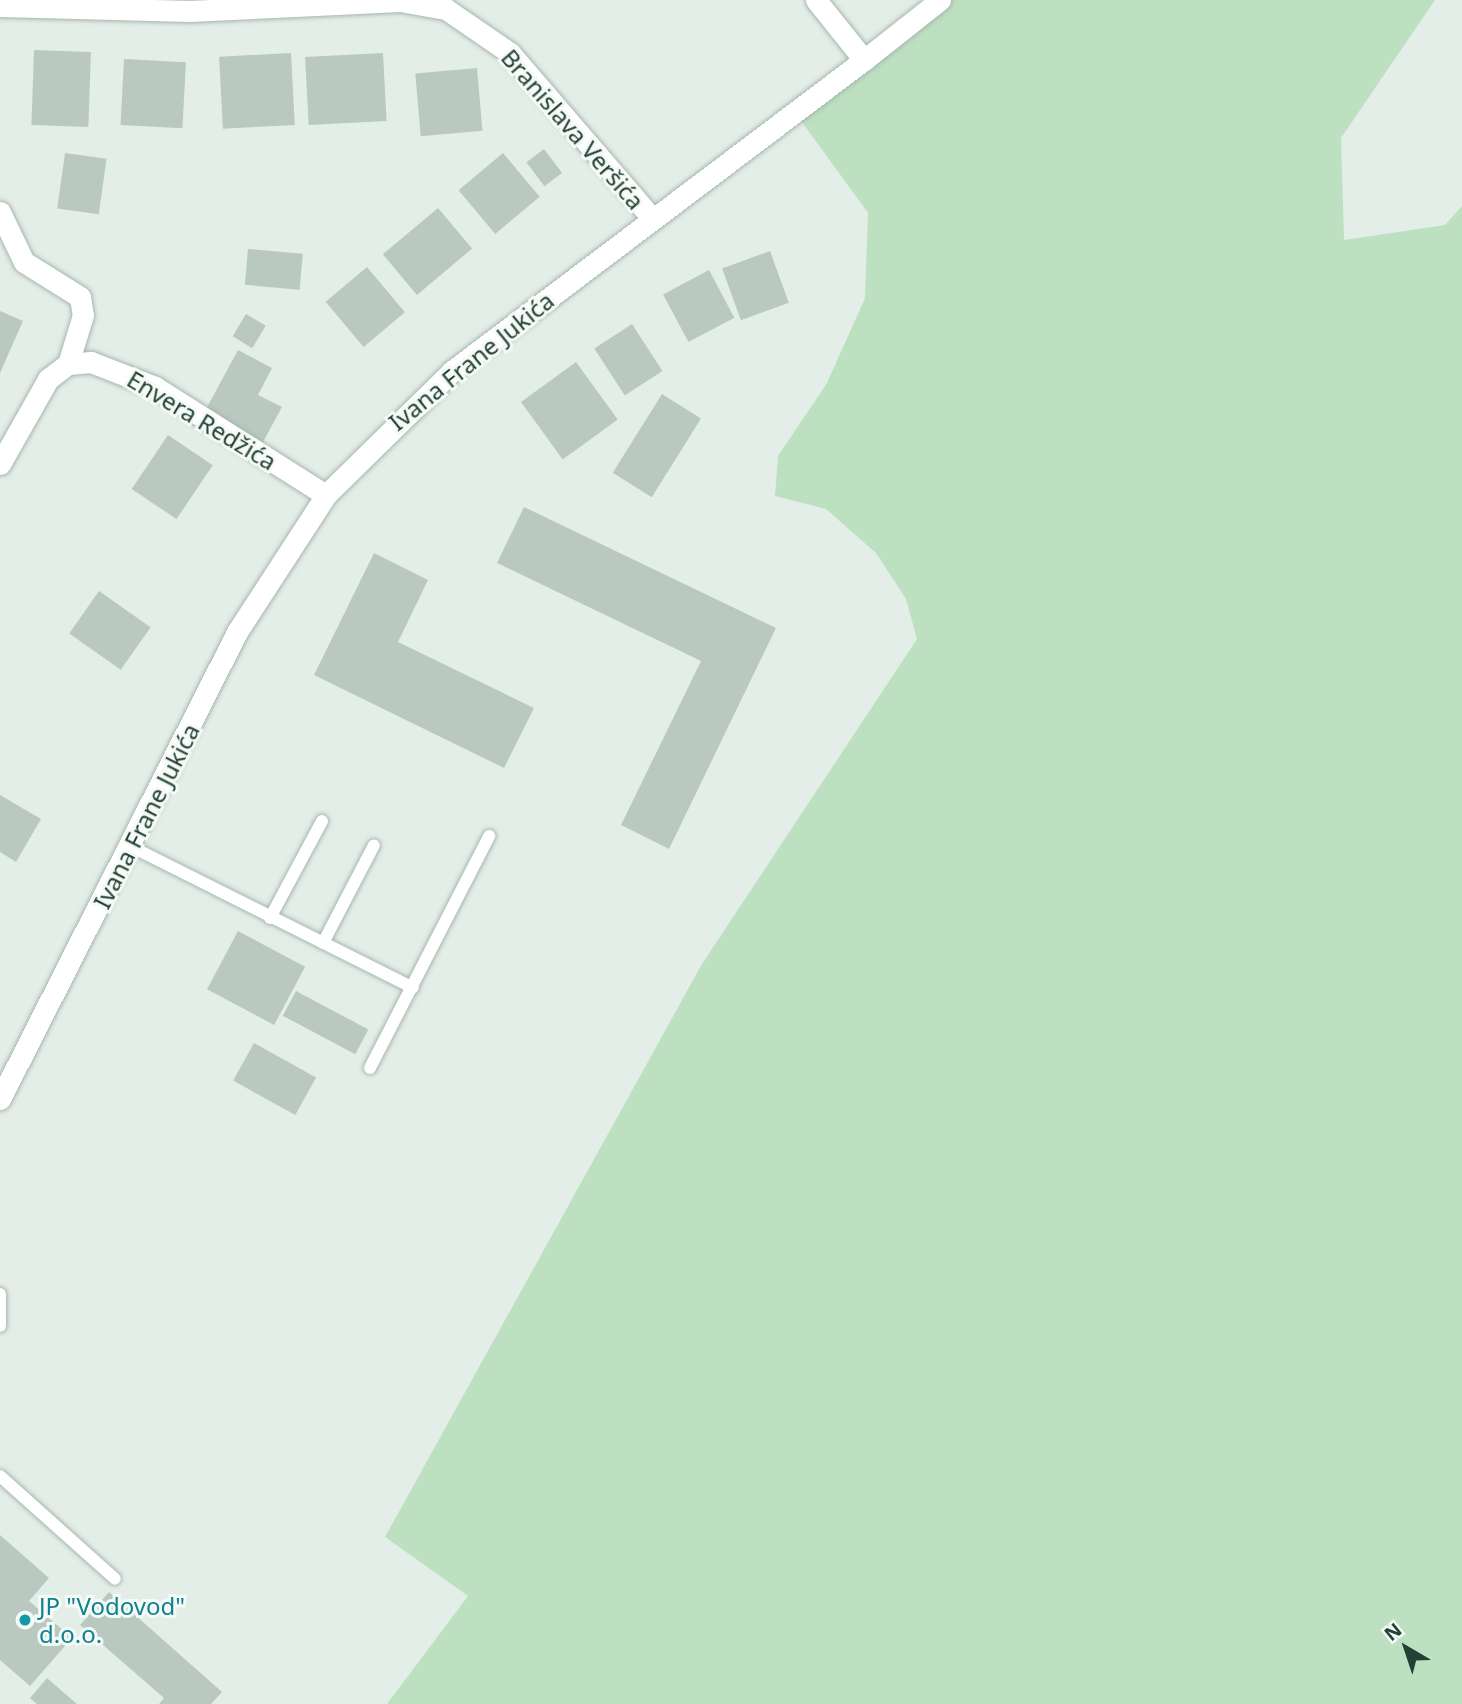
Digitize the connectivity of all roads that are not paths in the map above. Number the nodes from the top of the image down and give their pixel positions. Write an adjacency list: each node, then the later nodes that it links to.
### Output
1 (816, 0): 4 (street)
2 (940, 0): 4 (street, Ivana Frane Jukića)
3 (0, 6): 6 (street, Branislava Veršića)
4 (864, 60): 6 (street, Ivana Frane Jukića)
5 (0, 212): 7 (street)
6 (652, 218): 9 (street, Ivana Frane Jukića)
7 (68, 364): 8 (street); 9 (street, Envera Redžića)
8 (0, 464)
9 (326, 495): 13 (street, Ivana Frane Jukića)
10 (322, 821): 14 (lane)
11 (489, 836): 16 (lane)
12 (374, 845): 15 (lane)
13 (132, 847): 14 (lane); 18 (street, Ivana Frane Jukića)
14 (270, 918): 15 (lane)
15 (323, 943): 16 (lane)
16 (413, 988): 17 (lane)
17 (370, 1068)
18 (0, 1099)
19 (0, 1294): 20 (lane)
20 (0, 1326)
21 (0, 1476): 22 (lane)
22 (115, 1579)

